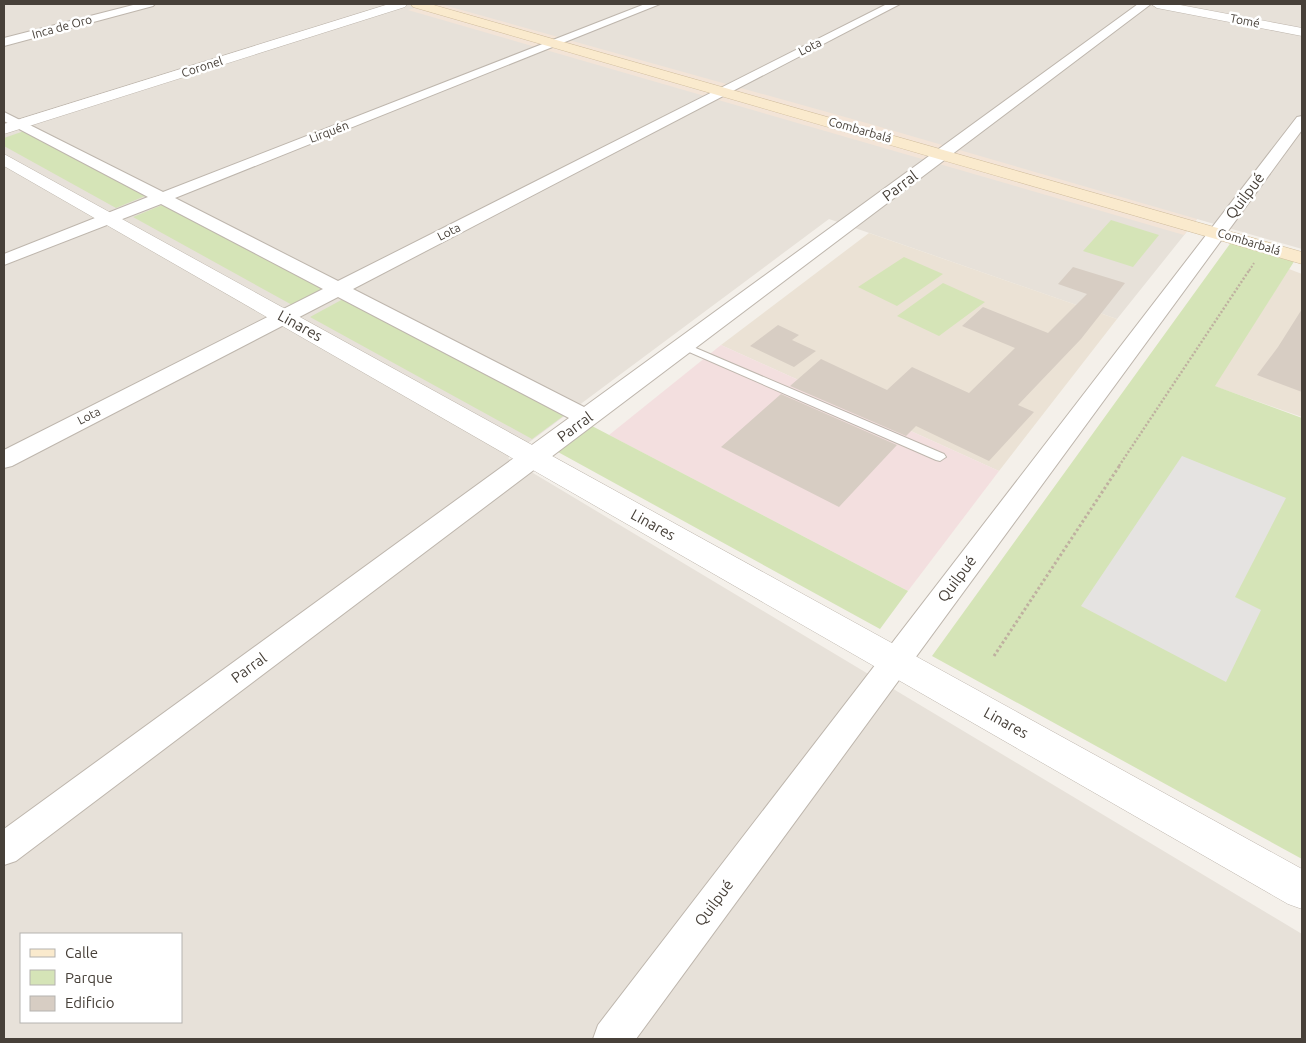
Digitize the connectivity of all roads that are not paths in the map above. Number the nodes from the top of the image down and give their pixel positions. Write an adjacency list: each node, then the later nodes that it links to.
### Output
1 (149, 4): 9 (street, Inca de Oro)
2 (401, 4): 14 (street, Coronel)
3 (417, 4): 10 (main road, Combarbalá)
4 (654, 4): 10 (street, Lirquén)
5 (895, 4): 11 (street, Lota)
6 (1145, 4): 16 (street, Parral)
7 (1158, 4): 8 (street, Tomé)
8 (1302, 32)
9 (4, 42)
10 (554, 43): 11 (main road, Combarbalá); 18 (street, Lirquén)
11 (724, 91): 16 (main road, Combarbalá); 23 (street, Lota)
12 (4, 116): 14 (street)
13 (1302, 120): 20 (street, Quilpué)
14 (20, 124): 15 (street, Coronel); 18 (street)
15 (4, 129)
16 (944, 154): 20 (main road, Combarbalá); 25 (street, Parral)
17 (4, 159): 19 (street, Linares)
18 (161, 198): 19 (street, Lirquén); 23 (street)
19 (108, 218): 22 (street, Lirquén); 24 (street, Linares)
20 (1218, 232): 21 (main road, Combarbalá); 30 (street, Quilpué)
21 (1302, 258)
22 (4, 260)
23 (338, 289): 24 (street, Lota); 26 (street)
24 (283, 317): 27 (street, Linares); 29 (street, Lota)
25 (684, 346): 26 (street, Parral); 28 (lane)
26 (587, 418): 27 (street, Parral)
27 (534, 457): 30 (street, Linares); 31 (street, Parral)
28 (940, 457)
29 (4, 460)
30 (895, 661): 32 (street, Linares); 33 (street, Quilpué)
31 (4, 849)
32 (1302, 890)
33 (612, 1039)

